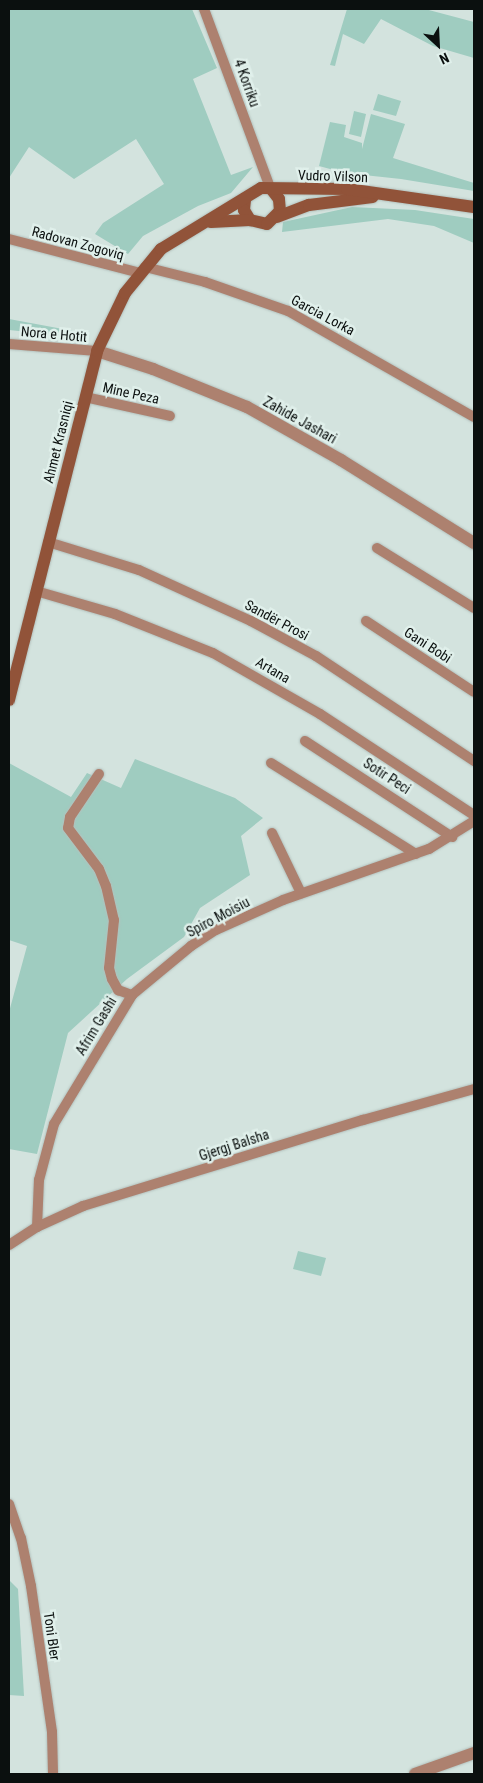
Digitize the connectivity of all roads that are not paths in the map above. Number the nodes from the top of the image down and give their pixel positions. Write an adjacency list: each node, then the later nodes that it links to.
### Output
1 (204, 9): 2 (street, 4 Korriku)
2 (262, 168): 3 (street, 4 Korriku); 5 (street)
3 (271, 190): 4 (main road, Vudro Vilson); 5 (main road, Ahmet Krasniqi); 7 (main road)
4 (393, 194): 6 (main road, Vudro Vilson); 7 (main road, Vudro Vilson)
5 (248, 195): 8 (main road); 9 (main road, Ahmet Krasniqi)
6 (474, 206)
7 (277, 217): 8 (main road)
8 (250, 220): 9 (main road, Ahmet Krasniqi)
9 (196, 226): 11 (main road, Ahmet Krasniqi)
10 (9, 239): 11 (street, Radovan Zogoviq)
11 (143, 270): 13 (main road, Ahmet Krasniqi); 16 (street, Garcia Lorka)
12 (9, 344): 13 (street, Nora e Hotit)
13 (97, 351): 14 (main road, Ahmet Krasniqi); 18 (street, Zahide Jashari)
14 (85, 398): 15 (street, Mine Peza); 17 (main road, Ahmet Krasniqi)
15 (170, 416)
16 (474, 417)
17 (48, 542): 20 (main road, Ahmet Krasniqi); 26 (street, Sandër Prosi)
18 (474, 543)
19 (377, 548): 21 (street)
20 (36, 591): 24 (main road, Ahmet Krasniqi); 29 (street, Artana)
21 (474, 608)
22 (366, 621): 23 (street, Gani Bobi)
23 (474, 692)
24 (9, 700)
25 (305, 740): 32 (street, Sotir Peci)
26 (474, 761)
27 (270, 764): 33 (street)
28 (99, 774): 35 (street, Afrim Gashi)
29 (474, 815)
30 (474, 821): 32 (street, Spiro Moisiu)
31 (272, 833): 34 (street)
32 (452, 837): 33 (street, Spiro Moisiu)
33 (416, 854): 34 (street, Spiro Moisiu)
34 (301, 894): 35 (street, Spiro Moisiu)
35 (132, 995): 37 (street, Afrim Gashi)
36 (474, 1089): 37 (street, Gjergj Balsha)
37 (38, 1227): 38 (street, Gjergj Balsha)
38 (9, 1245)
39 (9, 1504): 41 (street, Toni Bler)
40 (474, 1753): 42 (street)
41 (54, 1774)
42 (415, 1774)

